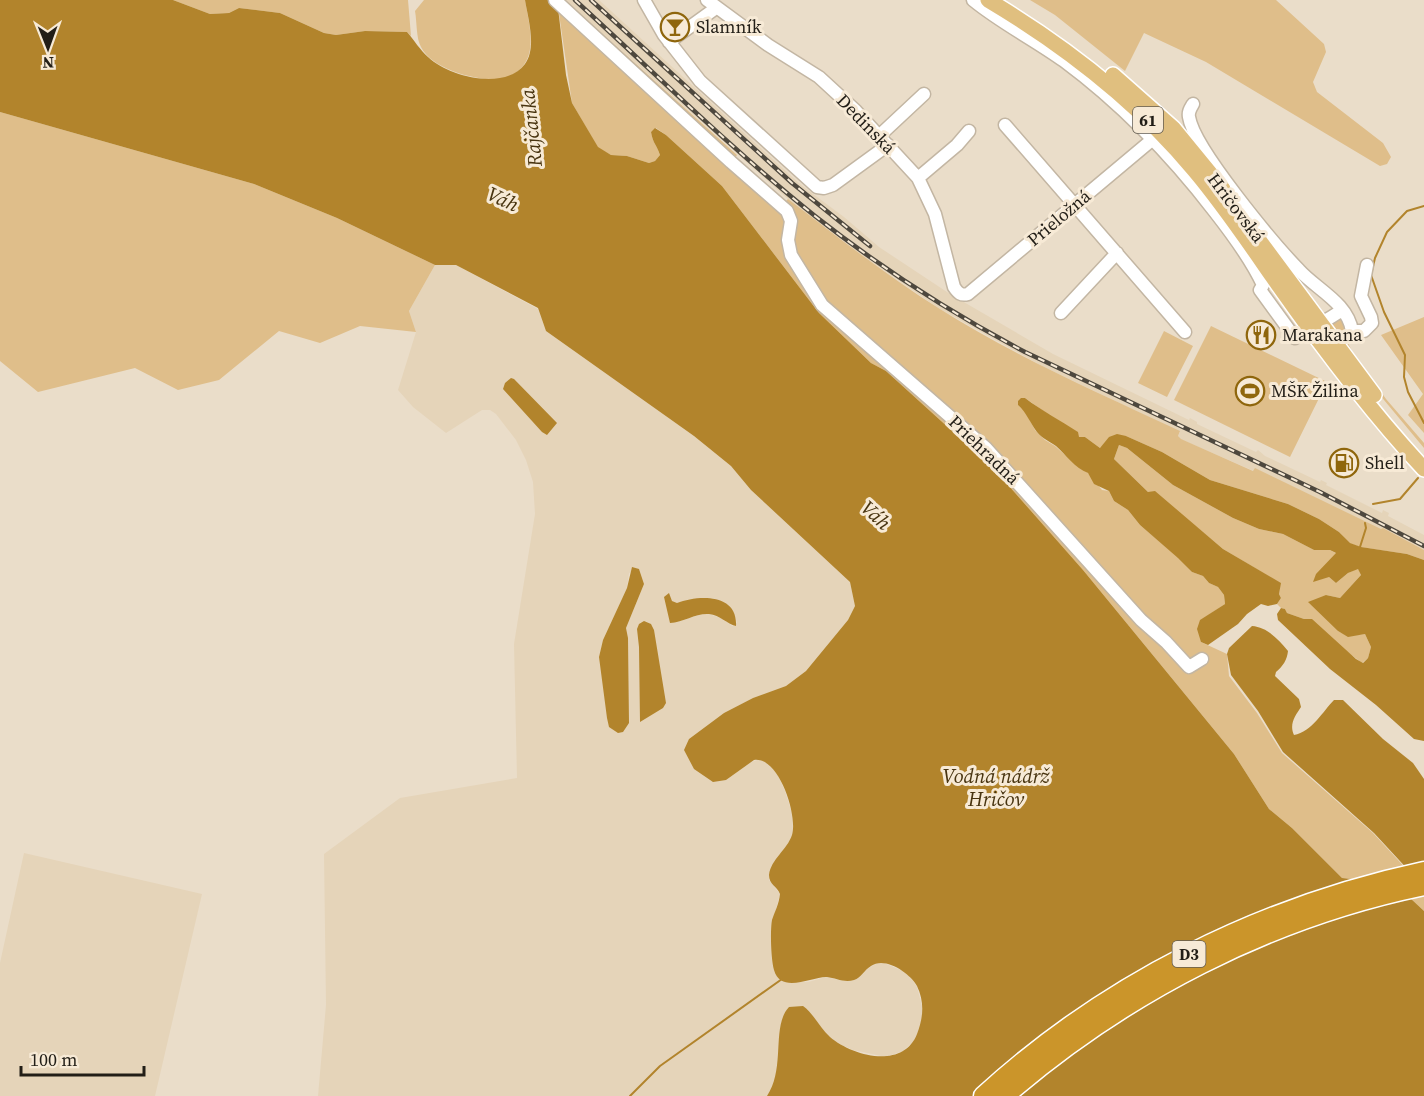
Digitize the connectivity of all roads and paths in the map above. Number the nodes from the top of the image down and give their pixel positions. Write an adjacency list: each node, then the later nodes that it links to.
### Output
1 (644, 0): 7 (street)
2 (973, 0): 12 (street, Hričovská)
3 (988, 0): 18 (main road, Hričovská / 61)
4 (1008, 0): 22 (main road, Hričovská / 61)
5 (557, 2): 26 (street, Priehradná)
6 (711, 4): 7 (street); 13 (street, Dedinská)
7 (669, 42): 13 (street)
8 (924, 94): 13 (street)
9 (1193, 104): 20 (street)
10 (1005, 124): 15 (street)
11 (969, 131): 14 (street)
12 (1153, 139): 15 (street, Prieložná); 18 (street, Hričovská)
13 (884, 141): 14 (street, Dedinská)
14 (918, 178): 19 (street, Dedinská)
15 (1075, 204): 16 (street); 19 (street, Prieložná)
16 (1118, 253): 21 (street); 23 (street)
17 (1367, 265): 20 (street)
18 (1268, 281): 22 (main road, Hričovská / 61); 22 (street, Hričovská)
19 (963, 295)
20 (1342, 310): 22 (street)
21 (1061, 313)
22 (1316, 326): 24 (main road, Hričovská / 61); 25 (main road, Hričovská / 61)
23 (1185, 332)
24 (1424, 455)
25 (1424, 469)
26 (1202, 659)
27 (1424, 871): 29 (highway, D3)
28 (1424, 886): 30 (highway, D3)
29 (983, 1096)
30 (1005, 1096)

